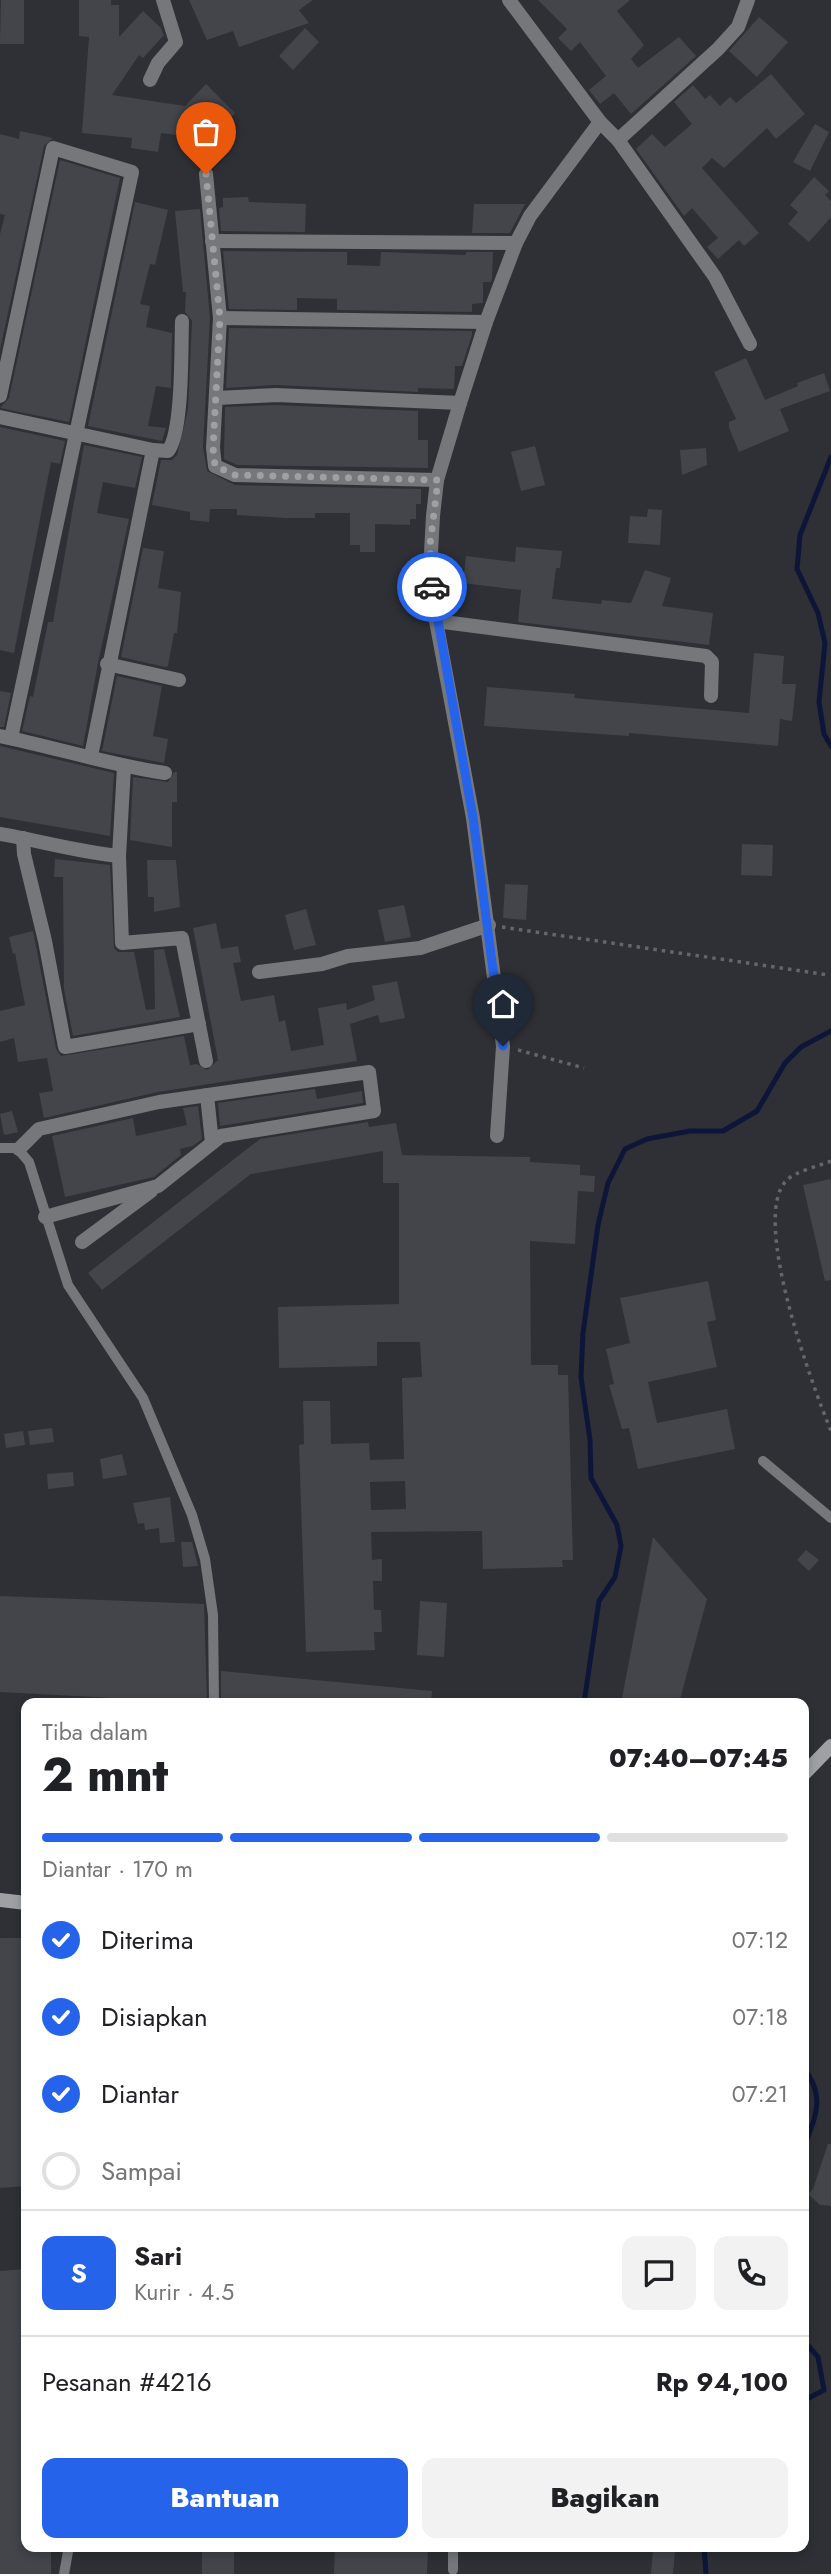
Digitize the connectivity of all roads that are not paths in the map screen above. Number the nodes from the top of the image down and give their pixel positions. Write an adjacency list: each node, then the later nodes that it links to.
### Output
1 (163, 0): 4 (street)
2 (509, 0): 5 (street)
3 (748, 0): 6 (street)
4 (150, 80)
5 (600, 122): 6 (street); 9 (street)
6 (618, 140): 13 (street)
7 (206, 174): 8 (street)
8 (212, 241): 9 (street); 10 (street)
9 (516, 243): 12 (street)
10 (220, 318): 12 (street); 15 (street)
11 (182, 321): 19 (street)
12 (486, 322): 16 (street)
13 (750, 344)
14 (0, 396): 18 (street)
15 (217, 398): 16 (street); 20 (street)
16 (460, 403): 20 (street)
17 (0, 417): 18 (street)
18 (77, 433): 19 (street); 25 (street)
19 (153, 450): 22 (street)
20 (438, 480): 21 (street)
21 (436, 621): 24 (street); 32 (street)
22 (107, 664): 23 (street); 26 (street)
23 (178, 680)
24 (711, 696)
25 (6, 737): 26 (street)
26 (91, 756): 27 (street)
27 (124, 767): 28 (street); 31 (street)
28 (165, 774)
29 (0, 834): 30 (street)
30 (23, 838): 31 (street); 34 (street)
31 (120, 856): 34 (street)
32 (489, 925): 33 (street); 37 (street)
33 (259, 972)
34 (199, 1024): 35 (street)
35 (206, 1061)
36 (207, 1096): 38 (street); 38 (street); 40 (street)
37 (497, 1136)
38 (212, 1143): 41 (street)
39 (0, 1148): 40 (lane)
40 (19, 1149): 42 (lane)
41 (158, 1186): 42 (street); 43 (street)
42 (45, 1217): 46 (lane)
43 (82, 1242)
44 (763, 1461): 45 (lane)
45 (831, 1518)
46 (214, 1698)
47 (831, 1746): 48 (street)
48 (809, 1769)
49 (0, 1900): 50 (street)
50 (21, 1902)
51 (68, 2552): 54 (lane)
52 (453, 2552): 53 (lane)
53 (453, 2570)
54 (64, 2574)

